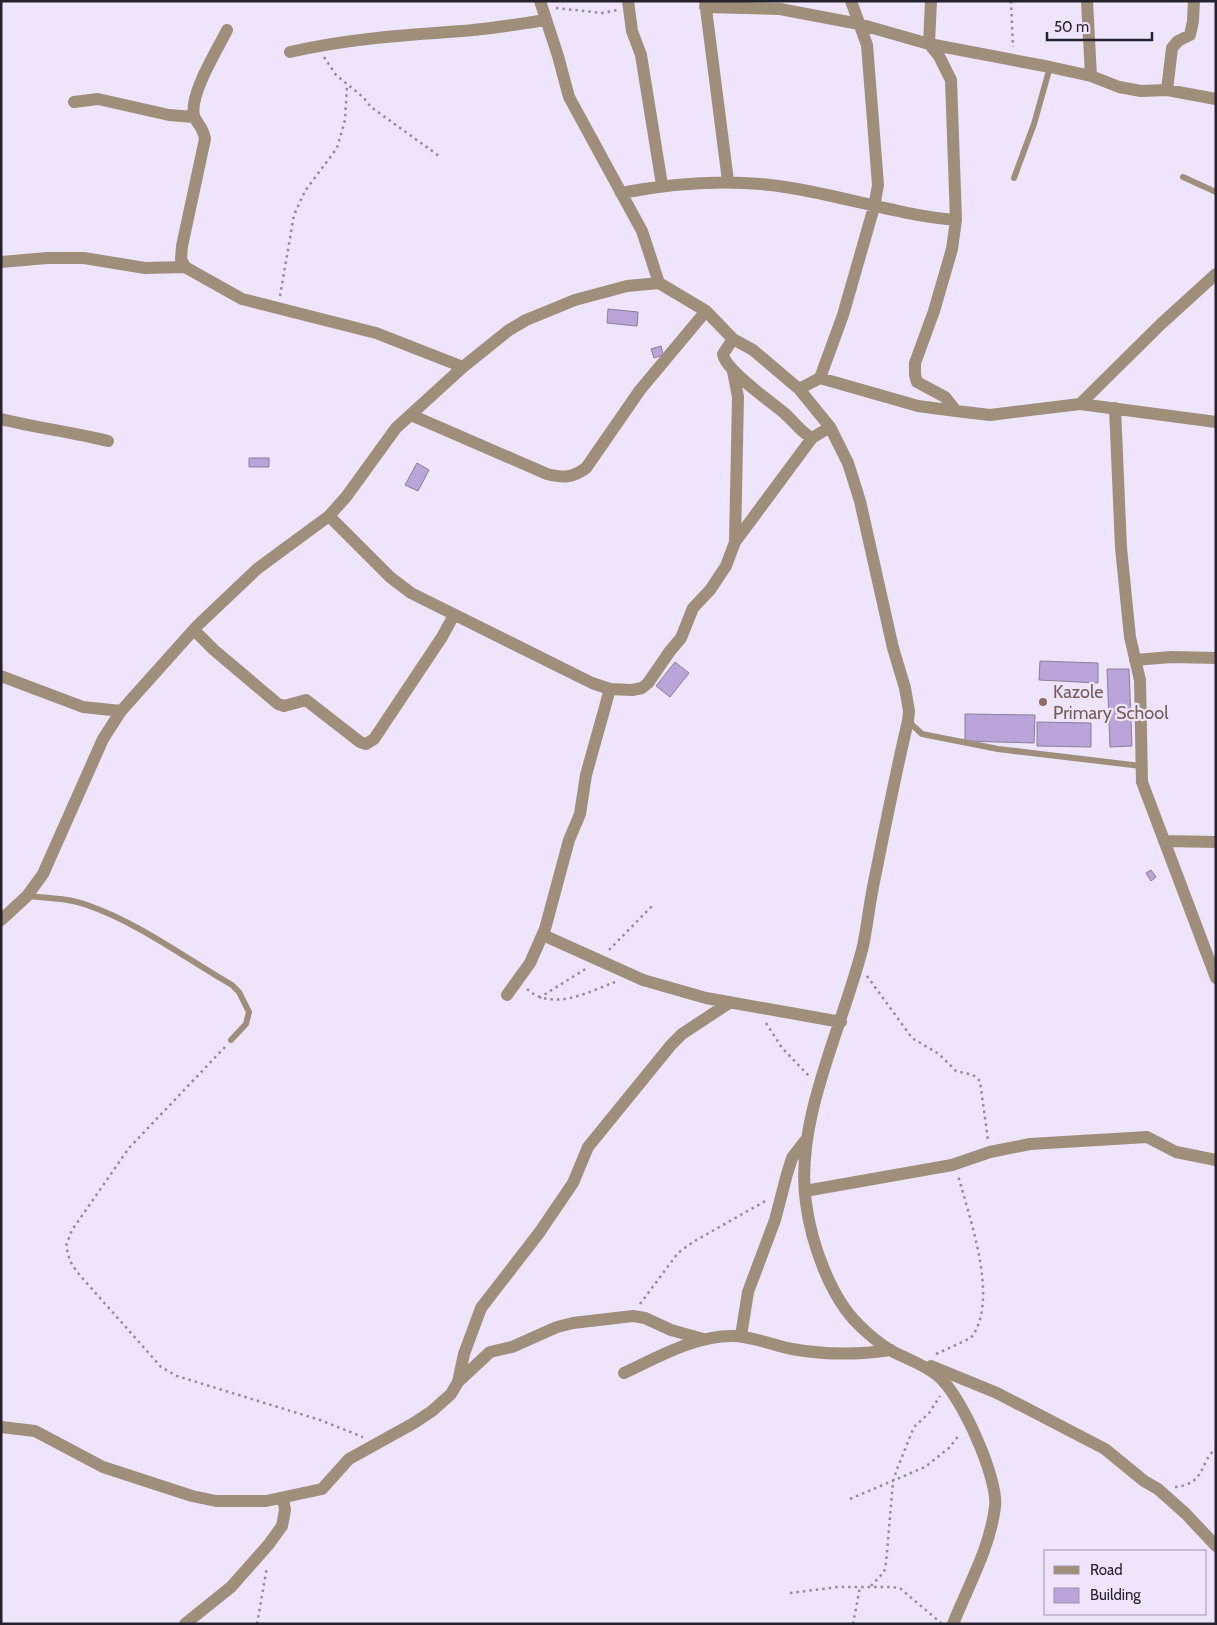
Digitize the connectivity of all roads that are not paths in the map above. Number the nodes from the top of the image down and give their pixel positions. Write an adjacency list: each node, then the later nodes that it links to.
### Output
1 (850, 1): 9 (street)
2 (1087, 1): 14 (street)
3 (1194, 1): 15 (street)
4 (628, 3): 22 (street)
5 (705, 4): 7 (street); 21 (street)
6 (934, 4): 11 (street)
7 (780, 5): 9 (street)
8 (543, 11): 12 (street); 24 (street)
9 (859, 24): 11 (street); 25 (street)
10 (227, 30): 18 (street)
11 (930, 44): 13 (street); 26 (street)
12 (290, 52)
13 (1050, 66): 14 (street); 20 (lane)
14 (1091, 76): 15 (street)
15 (1167, 90): 16 (street)
16 (1216, 99)
17 (74, 102): 18 (street)
18 (194, 118): 28 (street)
19 (1183, 177): 23 (lane)
20 (1014, 178)
21 (728, 181): 22 (street); 25 (street)
22 (662, 185): 24 (street)
23 (1216, 192)
24 (621, 193): 30 (street)
25 (874, 207): 26 (street); 35 (street)
26 (956, 220): 39 (street)
27 (1, 262): 28 (street)
28 (185, 267): 33 (street)
29 (1216, 274): 37 (street)
30 (659, 283): 31 (street); 33 (street)
31 (706, 311): 32 (street); 40 (street)
32 (734, 339): 34 (street); 36 (street)
33 (463, 367): 40 (street)
34 (732, 371): 44 (street); 47 (street)
35 (820, 378): 36 (street); 39 (street)
36 (799, 389): 43 (street)
37 (1080, 404): 38 (street); 39 (street)
38 (1115, 408): 42 (street); 51 (street)
39 (956, 411)
40 (411, 415): 46 (street)
41 (1, 419): 45 (street)
42 (1216, 422)
43 (830, 427): 44 (street); 55 (street)
44 (812, 438): 47 (street)
45 (108, 441)
46 (329, 516): 48 (street); 49 (street)
47 (735, 542): 53 (street)
48 (454, 615): 49 (street); 53 (street)
49 (194, 630): 54 (street)
50 (1216, 658): 51 (street)
51 (1135, 660): 56 (street)
52 (1, 676): 54 (street)
53 (610, 689): 61 (street)
54 (121, 711): 59 (street)
55 (908, 721): 56 (lane); 65 (street)
56 (1141, 766): 57 (street)
57 (1164, 841): 58 (street); 62 (street)
58 (1216, 842)
59 (27, 896): 60 (street); 66 (lane)
60 (1, 920)
61 (543, 935): 63 (street); 64 (street)
62 (1216, 978)
63 (507, 994)
64 (729, 1003): 65 (street); 75 (street)
65 (841, 1022): 67 (street)
66 (231, 1040)
67 (807, 1139): 69 (street); 70 (street)
68 (1216, 1160): 69 (street)
69 (805, 1191): 72 (street)
70 (741, 1336): 71 (street); 72 (street)
71 (703, 1339): 74 (street); 75 (street)
72 (891, 1350): 73 (street)
73 (919, 1363): 78 (street); 80 (street)
74 (624, 1373)
75 (458, 1382): 77 (street)
76 (1, 1427): 77 (street)
77 (283, 1498): 79 (street)
78 (1216, 1546)
79 (185, 1624)
80 (953, 1624)

